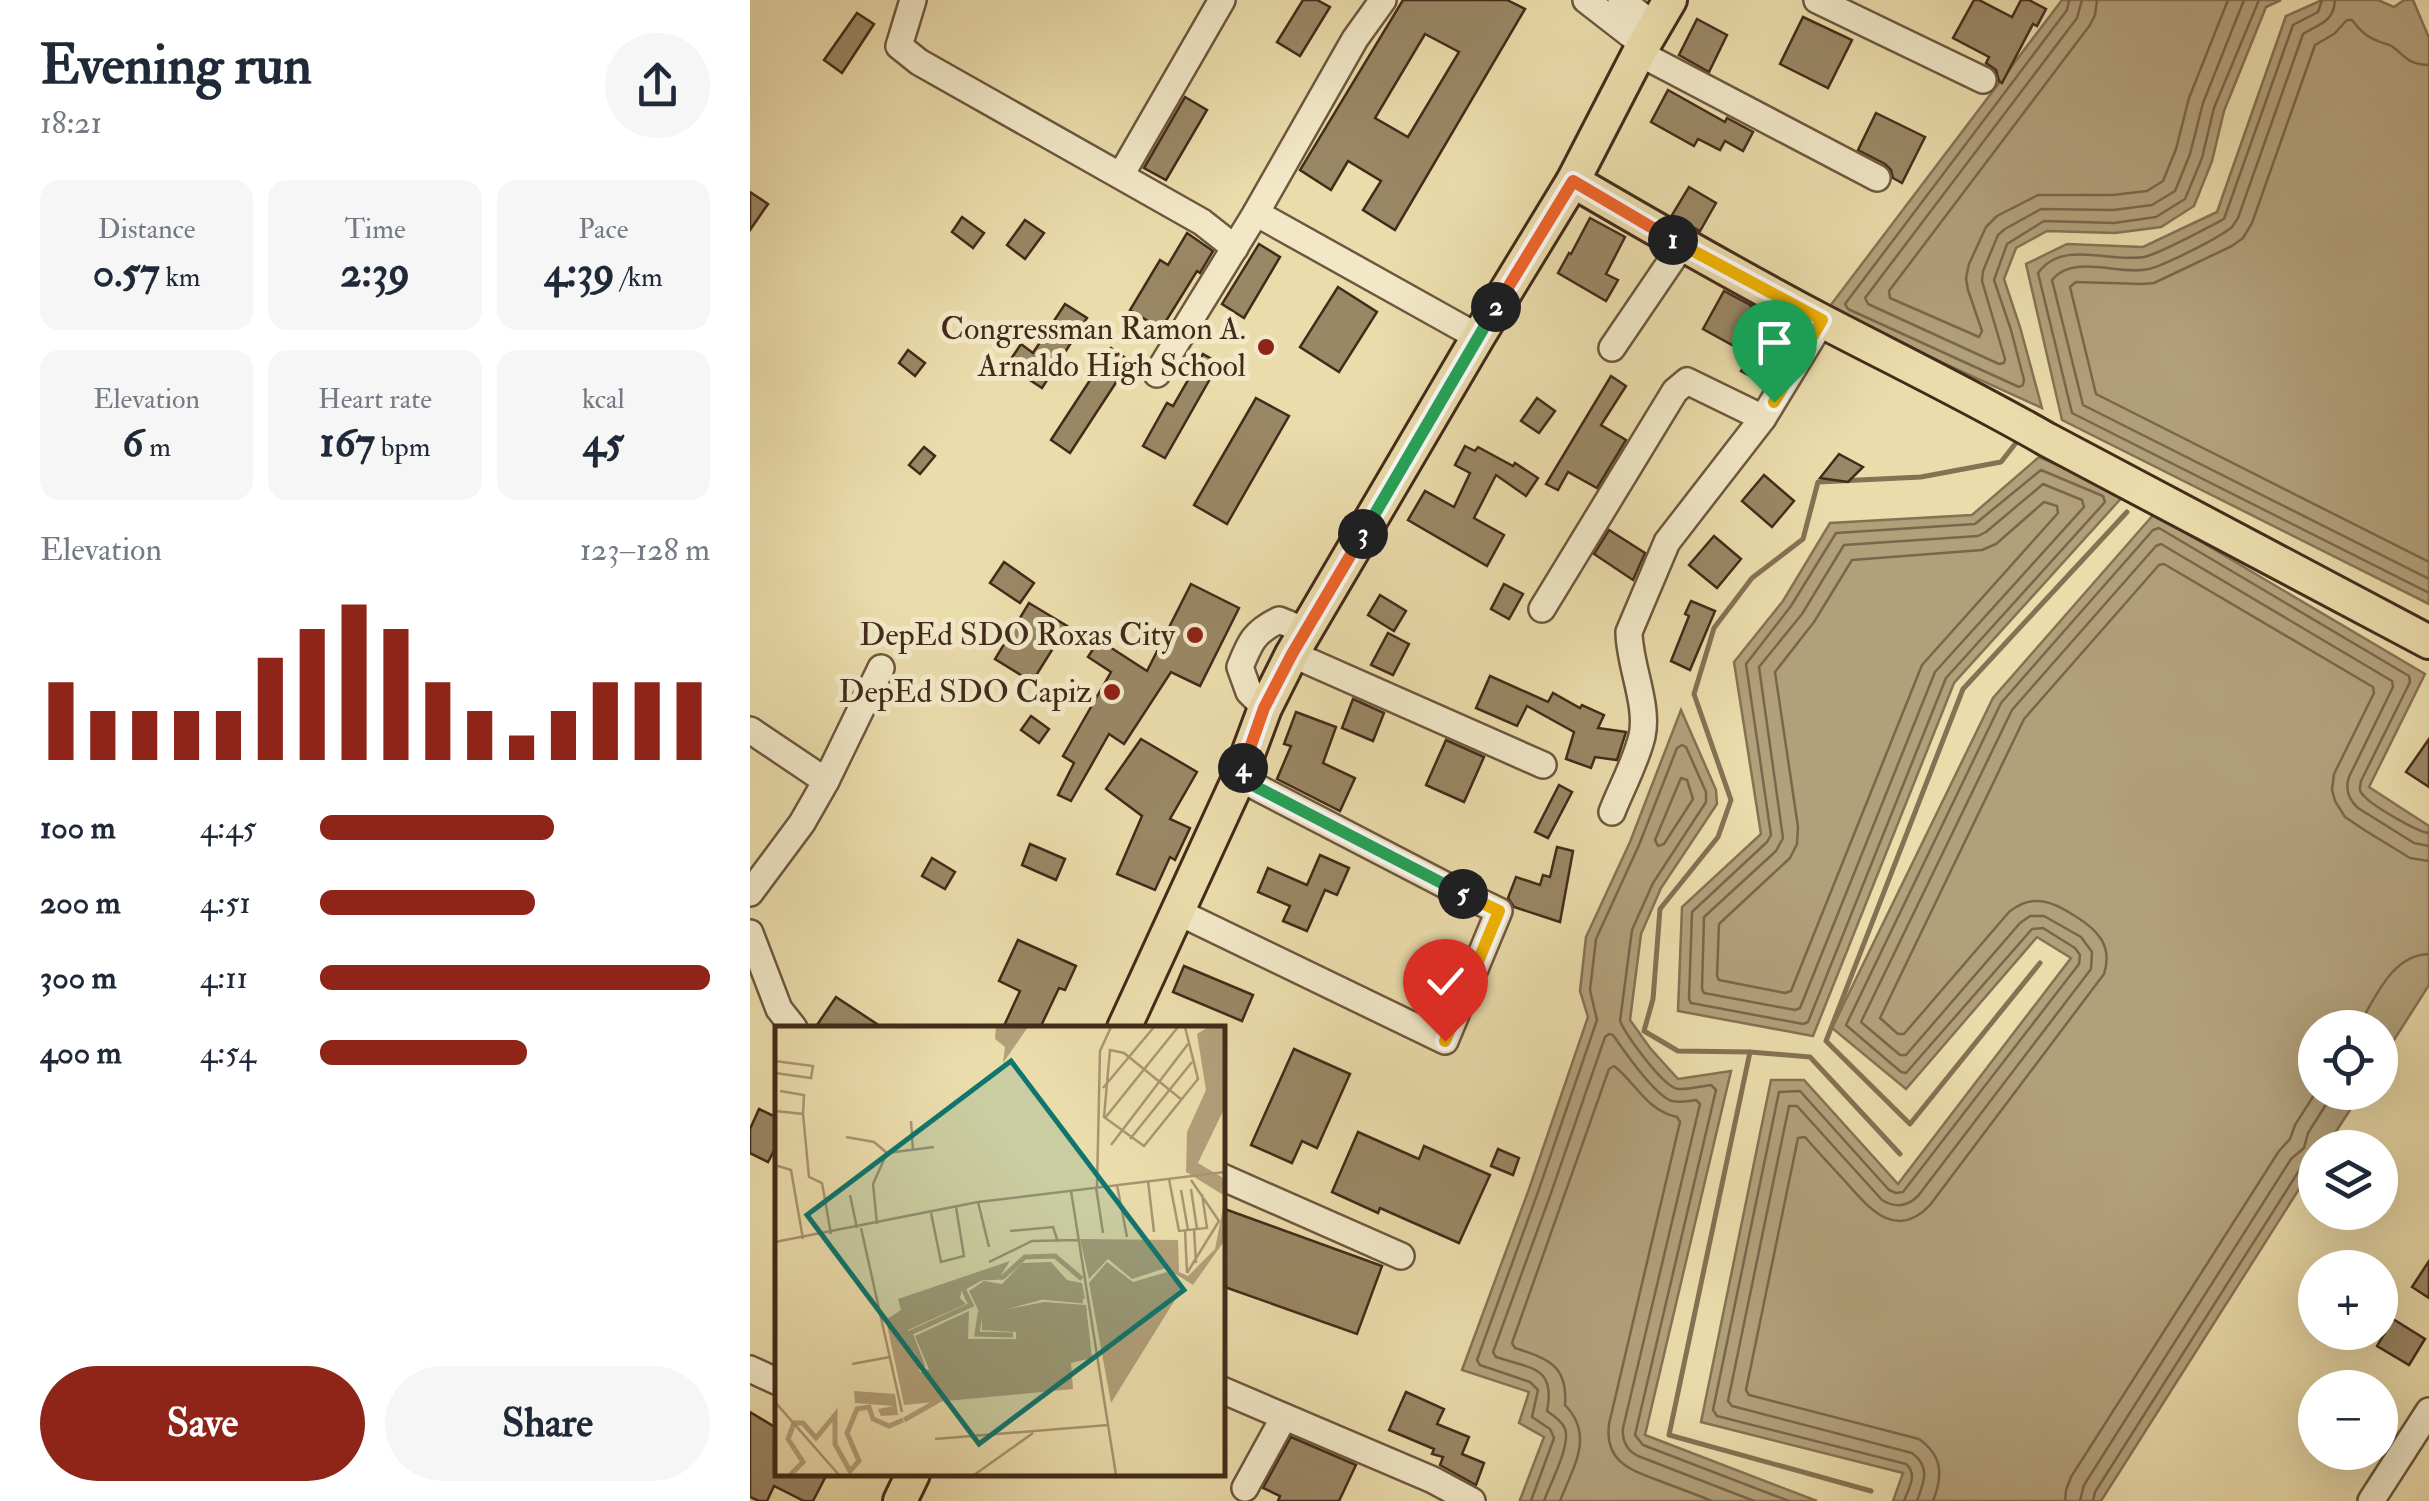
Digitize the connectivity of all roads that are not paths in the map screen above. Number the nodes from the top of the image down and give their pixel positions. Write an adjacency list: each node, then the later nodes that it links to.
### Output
1 (913, 0): 9 (street)
2 (1222, 0): 9 (street)
3 (1383, 0): 12 (street)
4 (1586, 0): 7 (street)
5 (1622, 0): 7 (street)
6 (1817, 0): 8 (street)
7 (1652, 31): 10 (street); 11 (main road)
8 (1983, 80)
9 (1121, 175): 14 (street)
10 (1877, 178)
11 (1573, 181): 13 (main road); 16 (main road)
12 (1256, 212): 14 (street); 16 (street)
13 (1682, 245): 15 (main road); 17 (street)
14 (1235, 248): 18 (street)
15 (1822, 320): 19 (street); 22 (main road)
16 (1478, 337): 21 (main road)
17 (1612, 348)
18 (1158, 374)
19 (1763, 418): 20 (street); 28 (street)
20 (1542, 609)
21 (1299, 642): 25 (street); 26 (main road)
22 (2429, 642)
23 (881, 668): 27 (street)
24 (750, 730): 27 (street)
25 (1543, 765)
26 (1239, 778): 30 (main road); 30 (street)
27 (826, 782): 29 (street)
28 (1612, 812)
29 (750, 894)
30 (1178, 912): 33 (main road)
31 (750, 933): 32 (street)
32 (792, 1026)
33 (1125, 1026)
34 (1225, 1178): 35 (street)
35 (1401, 1256)
36 (750, 1368): 37 (street)
37 (775, 1380)
38 (1225, 1391): 40 (street)
39 (2429, 1411): 45 (street)
40 (1284, 1417): 42 (street); 44 (street)
41 (911, 1476): 43 (main road)
42 (1245, 1488)
43 (900, 1501)
44 (1472, 1501)
45 (2371, 1501)

